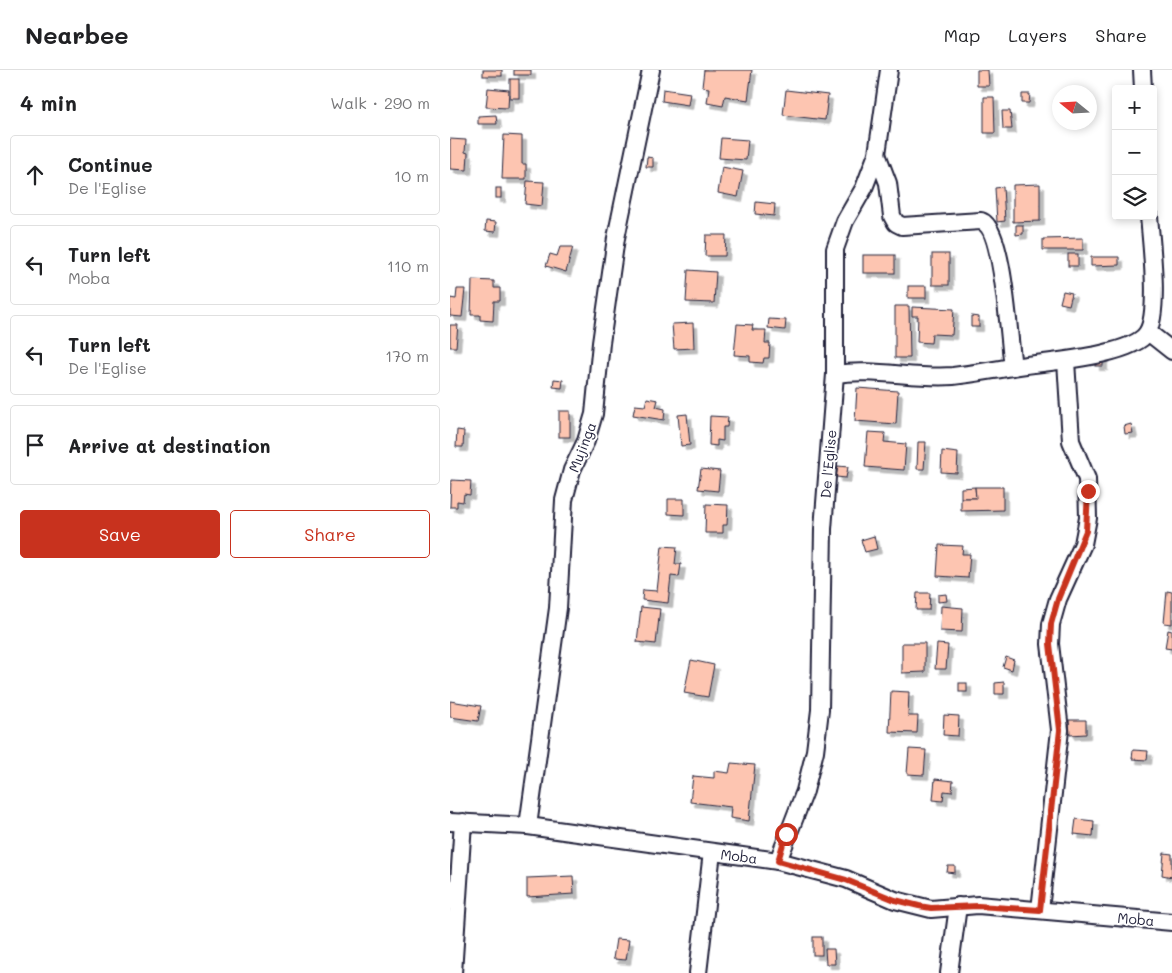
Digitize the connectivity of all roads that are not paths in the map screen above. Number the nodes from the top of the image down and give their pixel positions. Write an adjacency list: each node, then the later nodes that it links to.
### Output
1 (651, 70): 13 (street, Mujinga)
2 (889, 70): 5 (street, De l'Eglise)
3 (1142, 70): 4 (street)
4 (1143, 85)
5 (877, 154): 10 (street); 11 (street, De l'Eglise)
6 (1149, 220): 7 (street)
7 (1148, 332): 8 (street); 9 (street)
8 (1172, 351)
9 (1066, 361): 10 (street); 17 (street)
10 (1013, 367): 11 (street)
11 (836, 374): 15 (street, De l'Eglise)
12 (457, 822): 13 (street, Moba); 19 (street)
13 (528, 826): 14 (street, Moba)
14 (712, 852): 15 (street, Moba); 20 (street)
15 (778, 861): 16 (street, Moba)
16 (958, 906): 17 (street, Moba); 21 (street)
17 (1040, 910): 18 (street, Moba)
18 (1172, 922)
19 (453, 973)
20 (698, 973)
21 (949, 973)

